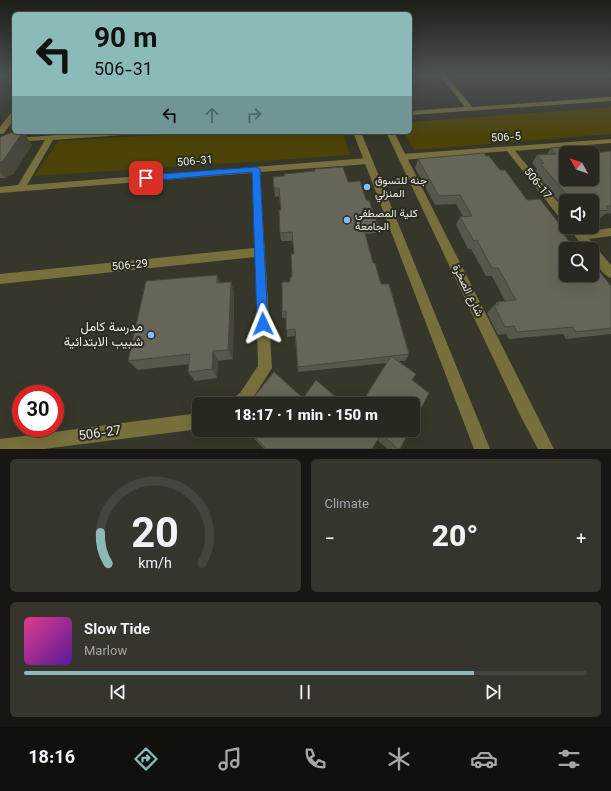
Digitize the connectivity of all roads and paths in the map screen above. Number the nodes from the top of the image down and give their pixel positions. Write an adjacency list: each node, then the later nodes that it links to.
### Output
1 (459, 96): 3 (street)
2 (611, 99): 3 (street)
3 (470, 109): 4 (street)
4 (412, 113)
5 (12, 117): 6 (street)
6 (0, 132)
7 (107, 134): 10 (street)
8 (358, 134): 15 (street)
9 (391, 134): 14 (street, شارع الصخرة)
10 (50, 138): 11 (street); 17 (street)
11 (0, 141)
12 (611, 141): 13 (street, 506-5)
13 (509, 149): 14 (street, 506-5); 19 (street, 506-17)
14 (403, 157): 31 (street, شارع الصخرة)
15 (368, 161): 16 (street, 506-31); 30 (street)
16 (256, 169): 17 (street, 506-31); 23 (street)
17 (21, 188): 18 (street, 506-31)
18 (0, 190)
19 (559, 210)
20 (611, 232): 21 (street)
21 (580, 236): 22 (street)
22 (585, 242)
23 (260, 252): 26 (street, 506-29); 27 (street)
24 (599, 258): 25 (street)
25 (611, 273)
26 (0, 279)
27 (246, 397)
28 (192, 421): 29 (street, 506-27)
29 (0, 447)
30 (482, 449)
31 (546, 449)

